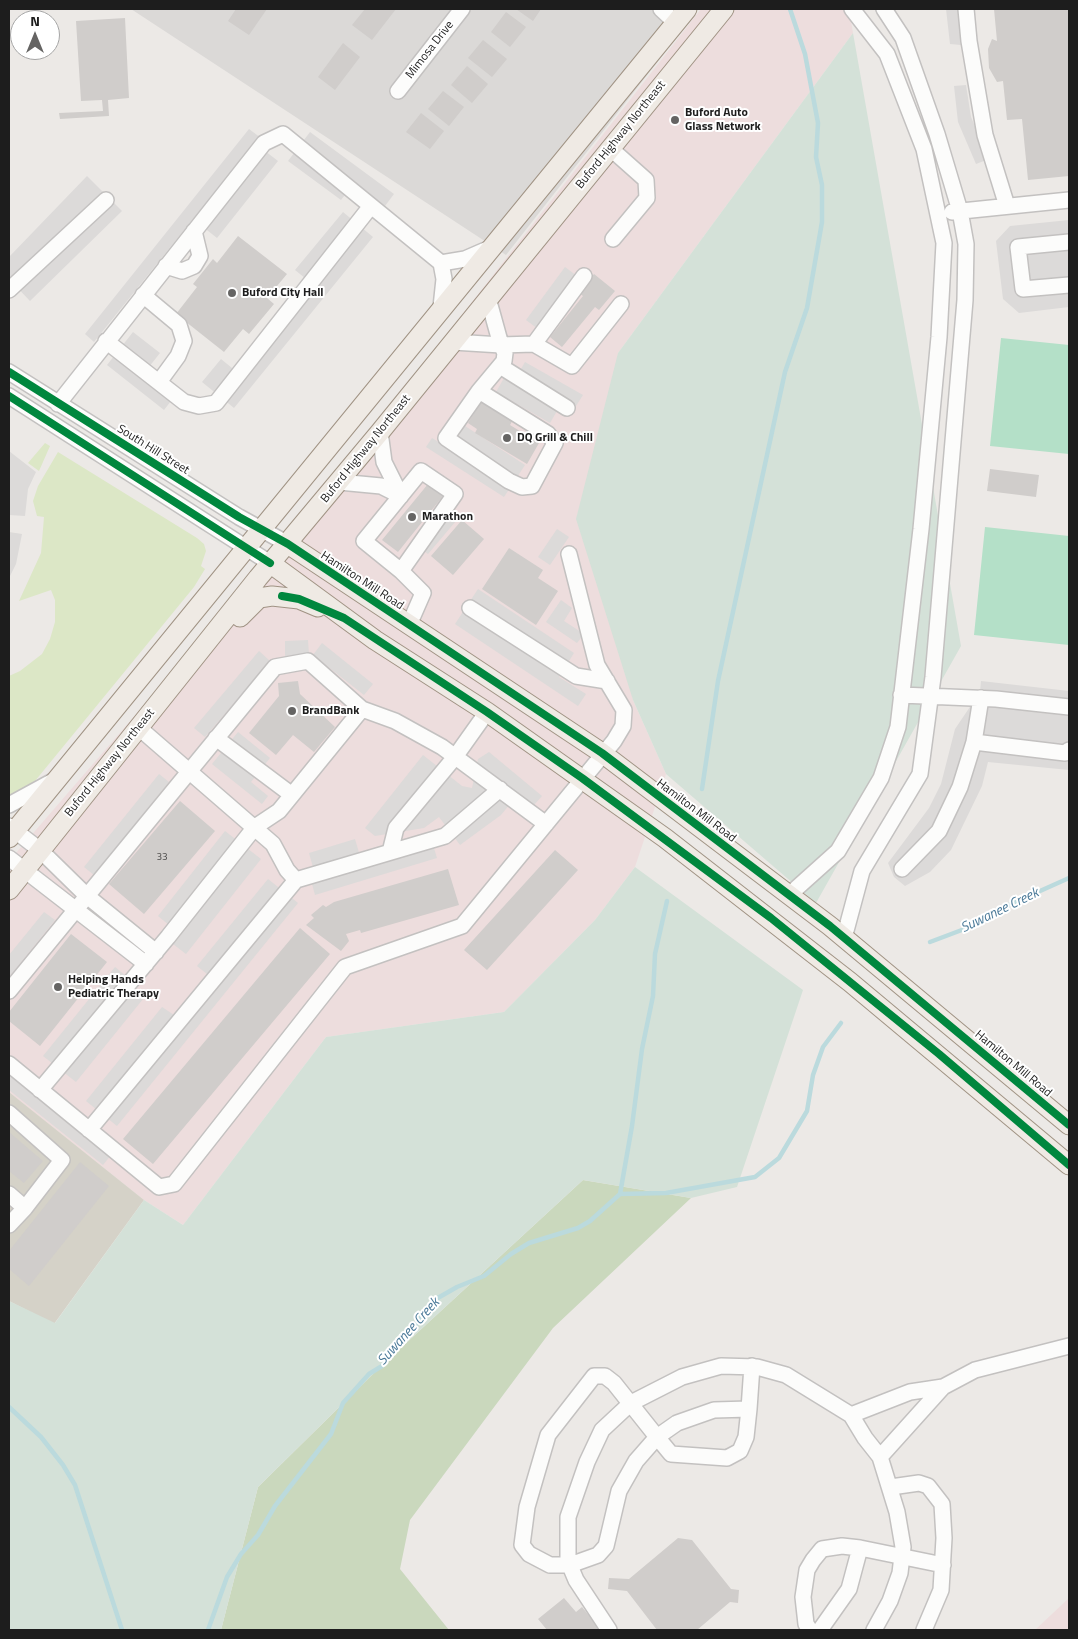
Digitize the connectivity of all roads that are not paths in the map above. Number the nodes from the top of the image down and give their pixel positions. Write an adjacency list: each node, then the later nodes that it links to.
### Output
1 (462, 9): 9 (street, Mimosa Drive)
2 (661, 9): 8 (street)
3 (687, 9): 8 (main road)
4 (724, 9): 10 (main road, Buford Highway Northeast)
5 (852, 9): 16 (street)
6 (884, 9): 15 (street)
7 (966, 9): 14 (street)
8 (676, 23): 20 (main road)
9 (398, 91)
10 (610, 148): 18 (street); 27 (main road, Buford Highway Northeast)
11 (106, 200): 25 (street)
12 (1069, 200): 14 (street)
13 (371, 206): 17 (street); 21 (street); 36 (street)
14 (1007, 206): 15 (street)
15 (960, 211): 16 (street); 56 (street)
16 (938, 214): 55 (street)
17 (194, 231): 22 (street); 22 (street)
18 (613, 239)
19 (1069, 242): 24 (street)
20 (488, 249): 21 (street); 29 (main road)
21 (441, 262): 29 (street)
22 (166, 266): 26 (street)
23 (584, 276): 32 (street)
24 (1069, 285)
25 (9, 290)
26 (143, 295): 30 (street); 36 (street)
27 (488, 298): 31 (main road, Buford Highway Northeast); 33 (street)
28 (621, 304): 32 (street)
29 (441, 307): 44 (main road)
30 (106, 341): 36 (street); 39 (street)
31 (453, 342): 33 (street); 41 (main road, Buford Highway Northeast)
32 (534, 344): 33 (street)
33 (501, 345): 34 (street)
34 (500, 366): 37 (street); 40 (street)
35 (9, 372): 39 (street, South Hill Street)
36 (159, 382)
37 (479, 392): 37 (street)
38 (9, 396): 46 (street)
39 (58, 404): 44 (street, South Hill Street)
40 (567, 408)
41 (380, 432): 42 (main road, Buford Highway Northeast); 43 (street)
42 (339, 482): 43 (street); 45 (main road, Buford Highway Northeast)
43 (401, 496): 49 (street); 49 (street)
44 (260, 528): 45 (street, South Hill Street); 46 (main road)
45 (288, 544): 48 (main road, Buford Highway Northeast); 52 (main road, Hamilton Mill Road)
46 (245, 547): 48 (street); 68 (main road)
47 (569, 554): 54 (street)
48 (270, 563): 51 (main road); 53 (main road, Buford Highway Northeast)
49 (401, 571): 52 (street)
50 (470, 608): 54 (street)
51 (344, 618): 53 (main road); 60 (main road)
52 (409, 625): 65 (main road, Hamilton Mill Road)
53 (196, 657): 61 (main road, Buford Highway Northeast)
54 (607, 681): 65 (street)
55 (901, 695): 56 (street); 83 (street)
56 (931, 695): 57 (street); 86 (street)
57 (981, 698): 58 (street); 63 (street)
58 (1069, 707)
59 (362, 709): 62 (street); 66 (street); 71 (street)
60 (487, 712): 66 (street); 69 (main road)
61 (138, 727): 67 (street); 76 (main road, Buford Highway Northeast)
62 (216, 738): 67 (street); 71 (street)
63 (974, 742): 64 (street); 79 (street)
64 (1069, 750)
65 (602, 753): 69 (street); 83 (main road, Hamilton Mill Road)
66 (455, 757): 70 (street); 77 (street)
67 (189, 772): 74 (street); 84 (street)
68 (58, 778): 72 (street); 75 (main road)
69 (582, 778): 73 (street); 95 (main road)
70 (500, 789): 73 (street); 77 (street)
71 (292, 795): 74 (street)
72 (9, 805)
73 (546, 824): 94 (street)
74 (255, 827): 81 (street); 87 (street)
75 (11, 832): 76 (street)
76 (40, 850): 80 (main road, Buford Highway Northeast); 84 (street)
77 (390, 852): 81 (street)
78 (9, 858): 80 (street)
79 (902, 869)
80 (24, 871): 82 (main road, Buford Highway Northeast); 85 (street)
81 (296, 880): 94 (street)
82 (9, 890)
83 (789, 895): 86 (main road, Hamilton Mill Road)
84 (87, 896): 85 (street); 87 (street)
85 (76, 909): 88 (street); 89 (street)
86 (844, 938): 93 (main road, Hamilton Mill Road)
87 (156, 952): 88 (street)
88 (146, 964): 91 (street)
89 (9, 991)
90 (9, 1064): 91 (street)
91 (40, 1090): 94 (street)
92 (9, 1112): 97 (street)
93 (1069, 1125)
94 (89, 1130)
95 (1069, 1165)
96 (9, 1194): 97 (street)
97 (25, 1208): 98 (street)
98 (9, 1225)
99 (1069, 1346): 101 (street)
100 (752, 1366): 102 (street); 103 (street); 104 (street)
101 (943, 1387): 104 (street); 106 (street)
102 (631, 1403): 105 (street); 110 (street); 110 (street)
103 (749, 1409): 105 (street); 105 (street)
104 (851, 1415): 106 (street)
105 (657, 1437): 110 (street)
106 (880, 1457): 107 (street)
107 (891, 1488): 109 (street); 111 (street)
108 (860, 1548): 109 (street); 113 (street); 114 (street)
109 (902, 1556): 111 (street); 115 (street)
110 (570, 1565): 112 (street)
111 (943, 1565): 116 (street)
112 (608, 1630)
113 (810, 1630)
114 (820, 1630)
115 (874, 1630)
116 (924, 1630)

